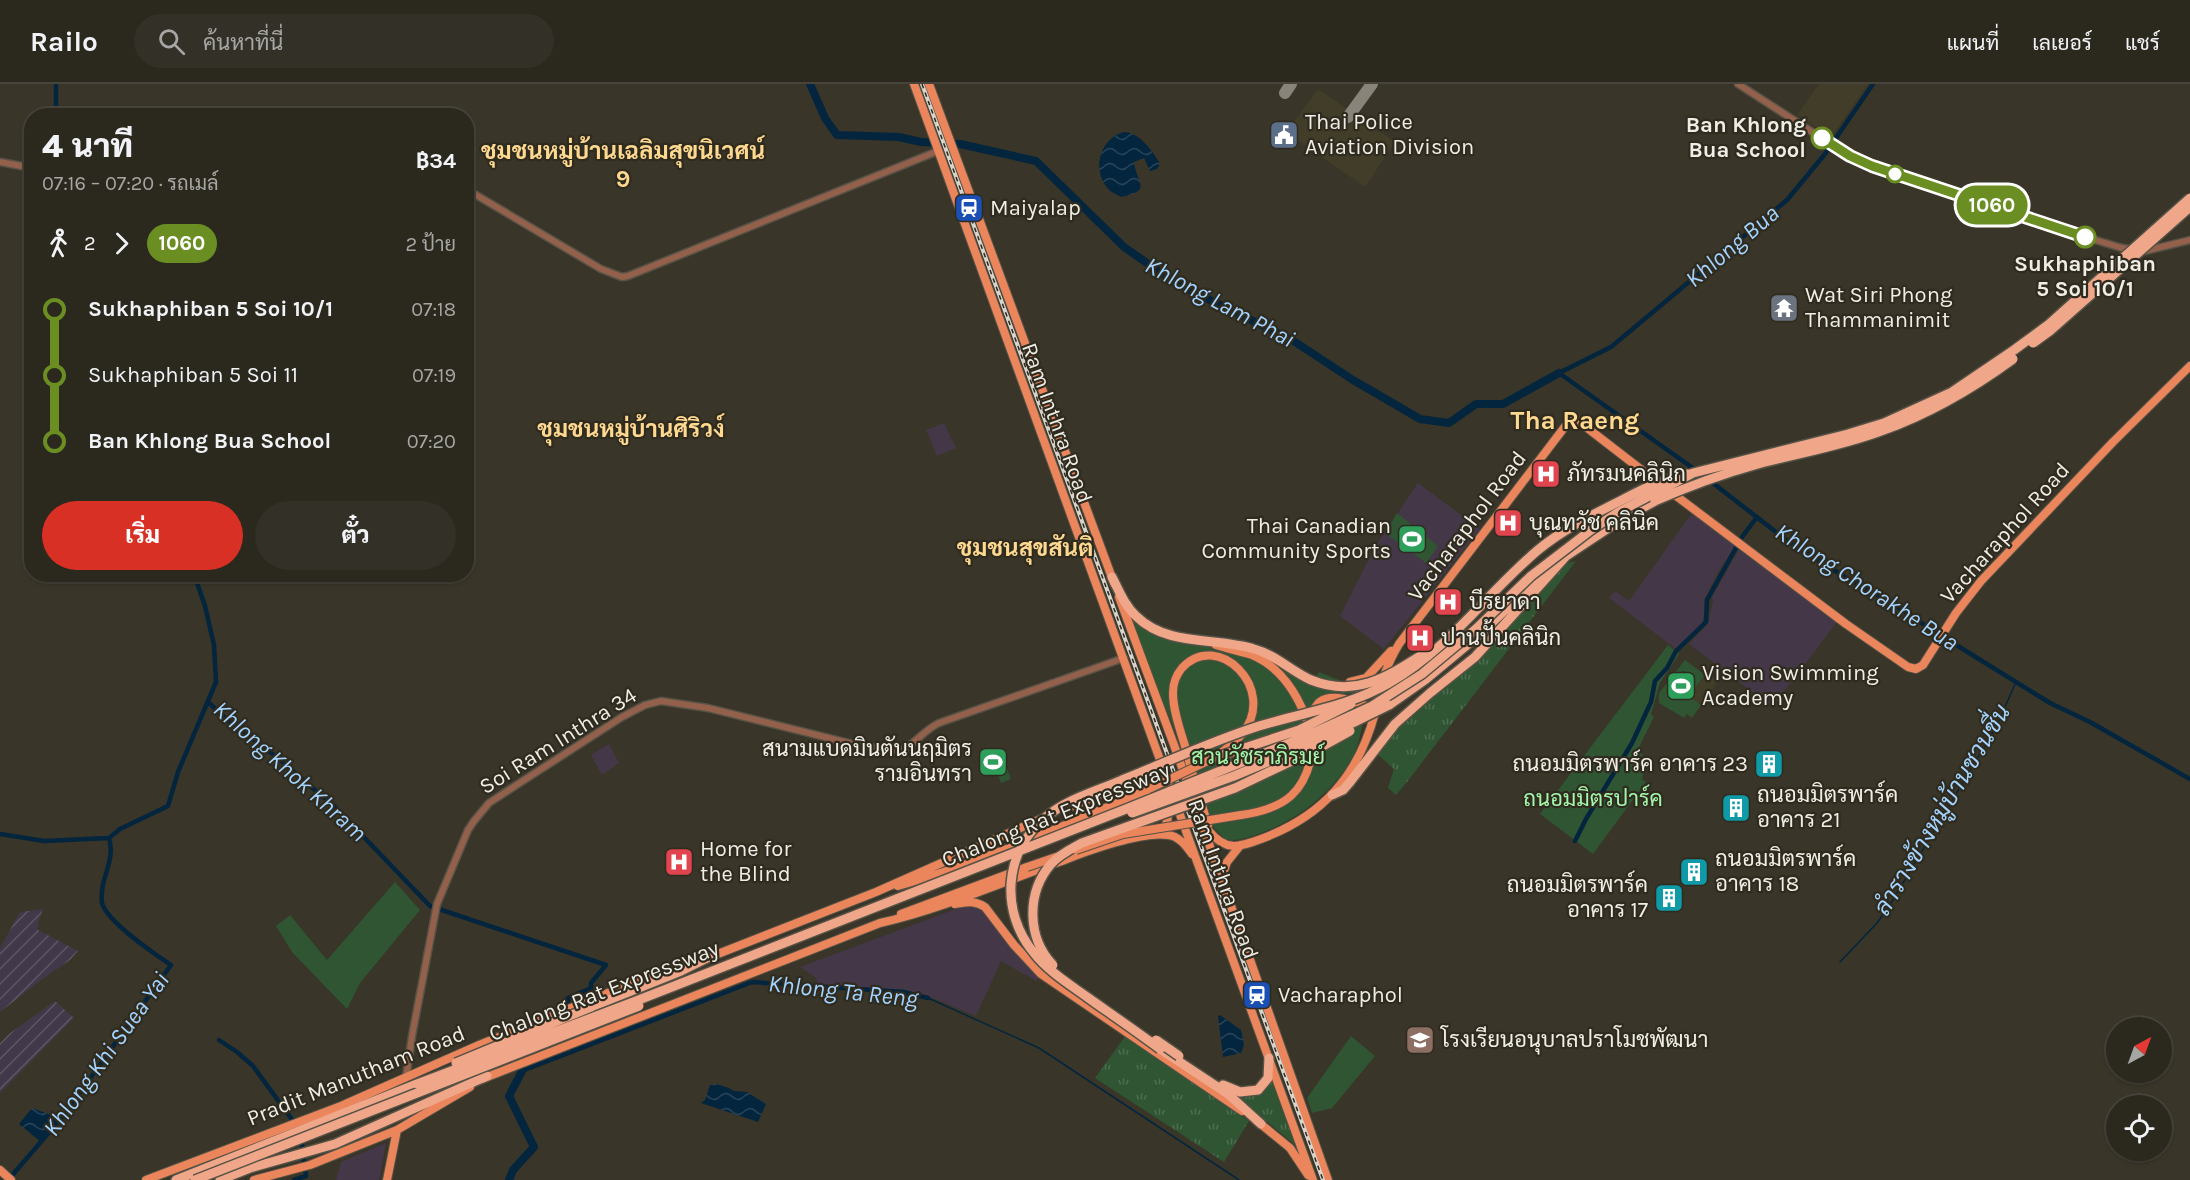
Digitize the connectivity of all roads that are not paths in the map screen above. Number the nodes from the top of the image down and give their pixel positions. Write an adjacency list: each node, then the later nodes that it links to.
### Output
1 (914, 84): 4 (main road, Ram Inthra Road)
2 (929, 84): 11 (main road, Ram Inthra Road)
3 (1738, 84): 10 (street)
4 (938, 148): 7 (street); 12 (main road, Ram Inthra Road)
5 (0, 162): 6 (street)
6 (24, 166)
7 (474, 194)
8 (2190, 198): 14 (highway, Chalong Rat Expressway, bridge)
9 (2190, 207): 15 (highway, Chalong Rat Expressway, bridge)
10 (2190, 240)
11 (998, 270): 12 (main road); 16 (main road, Ram Inthra Road)
12 (984, 275): 20 (main road, Ram Inthra Road)
13 (2190, 366): 19 (main road, Vacharaphol Road)
14 (1693, 473): 17 (highway, bridge); 46 (highway, Chalong Rat Expressway, bridge)
15 (1567, 555): 23 (highway, Chalong Rat Expressway); 29 (highway)
16 (1112, 578): 18 (highway); 37 (main road, Ram Inthra Road)
17 (1463, 623): 18 (highway, bridge); 21 (highway, bridge)
18 (1204, 642): 25 (main road, bridge)
19 (1399, 644): 22 (main road); 24 (main road, Vacharaphol Road)
20 (1124, 658): 26 (main road, Ram Inthra Road); 45 (street, Soi Ram Inthra 34)
21 (1365, 695): 27 (highway, bridge); 42 (highway, bridge)
22 (1349, 698): 24 (main road); 25 (main road, bridge)
23 (1389, 705): 43 (highway, bridge); 56 (highway, Chalong Rat Expressway, bridge)
24 (1376, 710): 29 (main road, Vacharaphol Road)
25 (1309, 728): 38 (main road, bridge)
26 (1156, 745): 28 (main road, Pradit Manutham Road); 33 (main road, Ram Inthra Road)
27 (1214, 758): 30 (main road, bridge); 35 (main road, bridge)
28 (1123, 786): 31 (main road); 35 (main road, Pradit Manutham Road)
29 (1332, 795): 32 (main road, Vacharaphol Road)
30 (1209, 831): 32 (main road); 34 (main road)
31 (1156, 835): 33 (main road); 36 (main road)
32 (1239, 847): 34 (main road)
33 (1197, 860): 43 (main road, Ram Inthra Road)
34 (1223, 874): 37 (main road)
35 (876, 892): 39 (main road, Pradit Manutham Road)
36 (919, 914): 38 (main road); 42 (main road)
37 (1236, 922): 47 (main road, Ram Inthra Road)
38 (880, 923): 41 (main road)
39 (709, 957): 40 (main road, Pradit Manutham Road); 46 (highway, bridge)
40 (542, 1019): 41 (main road); 45 (main road, Pradit Manutham Road)
41 (555, 1049): 44 (main road)
42 (1160, 1052): 49 (highway)
43 (1269, 1058): 48 (main road, Ram Inthra Road)
44 (488, 1076): 50 (main road); 53 (highway)
45 (406, 1077): 54 (main road, Pradit Manutham Road)
46 (417, 1084): 55 (highway, Chalong Rat Expressway)
47 (1302, 1108): 48 (main road); 60 (main road, Ram Inthra Road)
48 (1289, 1113): 59 (main road, Ram Inthra Road)
49 (1262, 1124): 59 (main road)
50 (397, 1130): 57 (main road); 58 (main road)
51 (0, 1170): 52 (main road)
52 (9, 1178)
53 (223, 1179)
54 (146, 1180)
55 (176, 1180)
56 (195, 1180)
57 (254, 1180)
58 (387, 1180)
59 (1312, 1180)
60 (1328, 1180)

